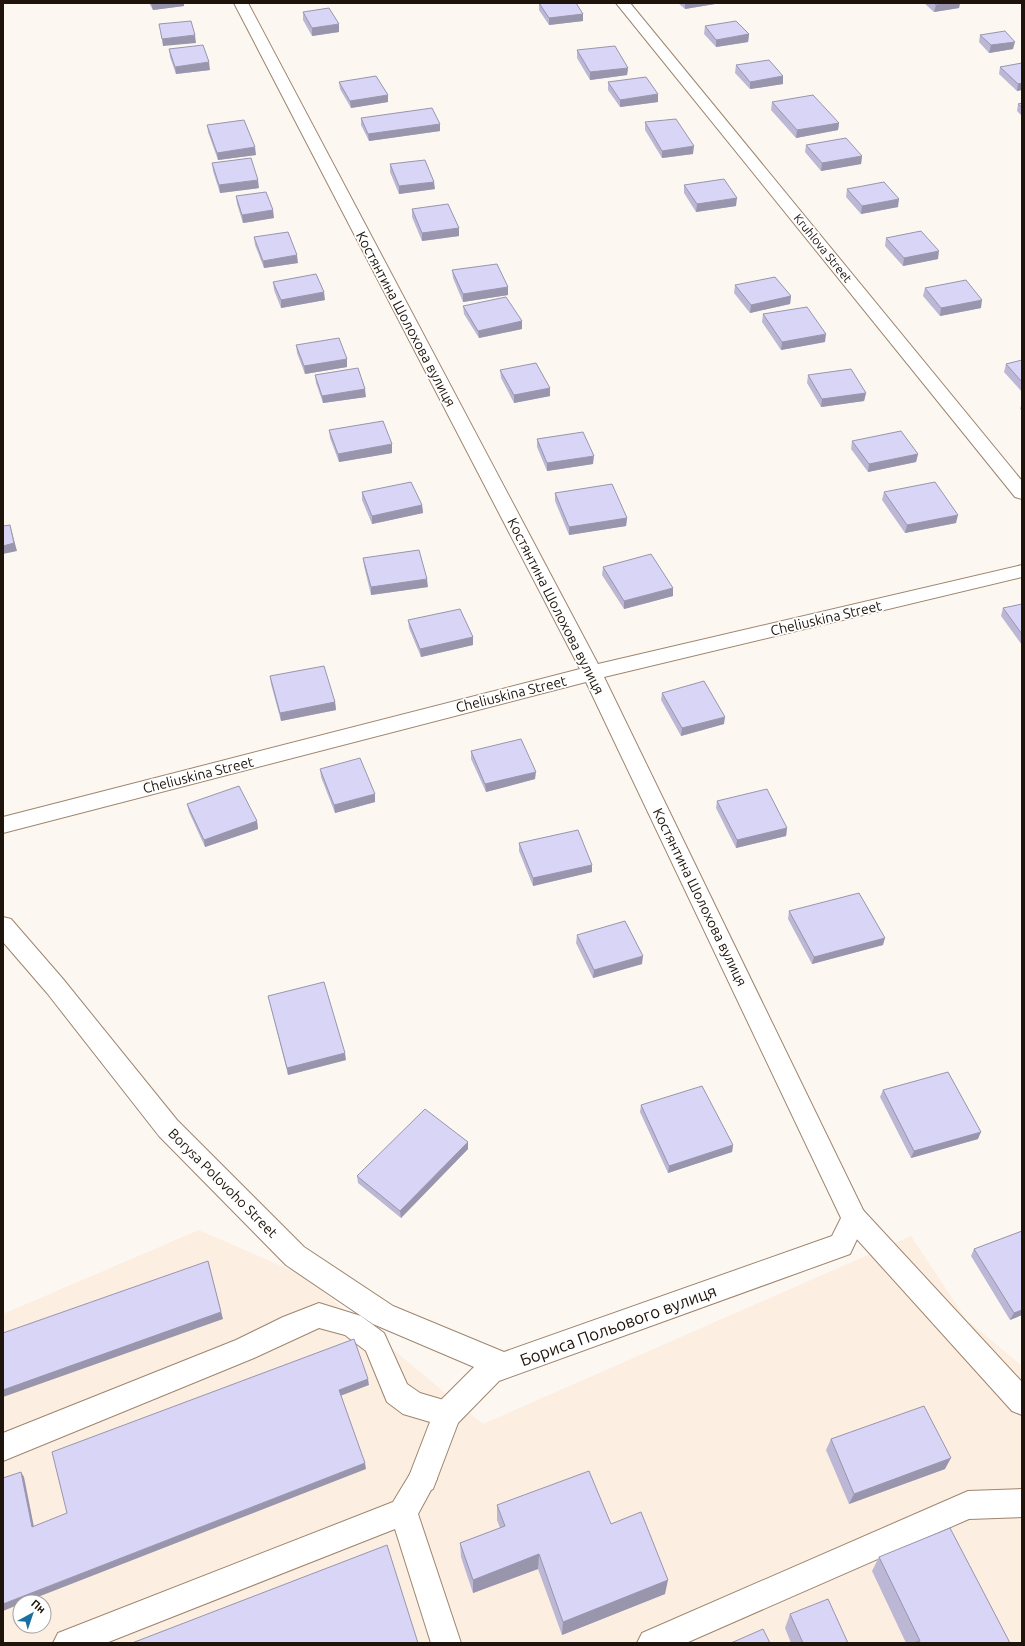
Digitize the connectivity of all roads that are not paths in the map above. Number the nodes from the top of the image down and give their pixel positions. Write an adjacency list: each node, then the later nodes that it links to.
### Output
1 (241, 3): 5 (street, Костянтина Шолохова вулиця)
2 (623, 3): 3 (street, Kruhlova Street)
3 (1022, 493)
4 (1022, 571): 5 (street, Cheliuskina Street)
5 (592, 673): 6 (street, Cheliuskina Street); 8 (street, Костянтина Шолохова вулиця)
6 (3, 825)
7 (3, 926): 9 (street, Borysa Polovoho Street)
8 (854, 1218): 9 (street, Бориса Польового вулиця); 10 (lane)
9 (504, 1366): 11 (street, Бориса Польового вулиця)
10 (1022, 1402)
11 (447, 1414): 12 (lane); 13 (street, Бориса Польового вулиця)
12 (3, 1447)
13 (423, 1479): 15 (lane)
14 (1022, 1503): 18 (lane)
15 (403, 1512): 16 (lane); 17 (lane)
16 (68, 1643)
17 (446, 1643)
18 (652, 1643)

